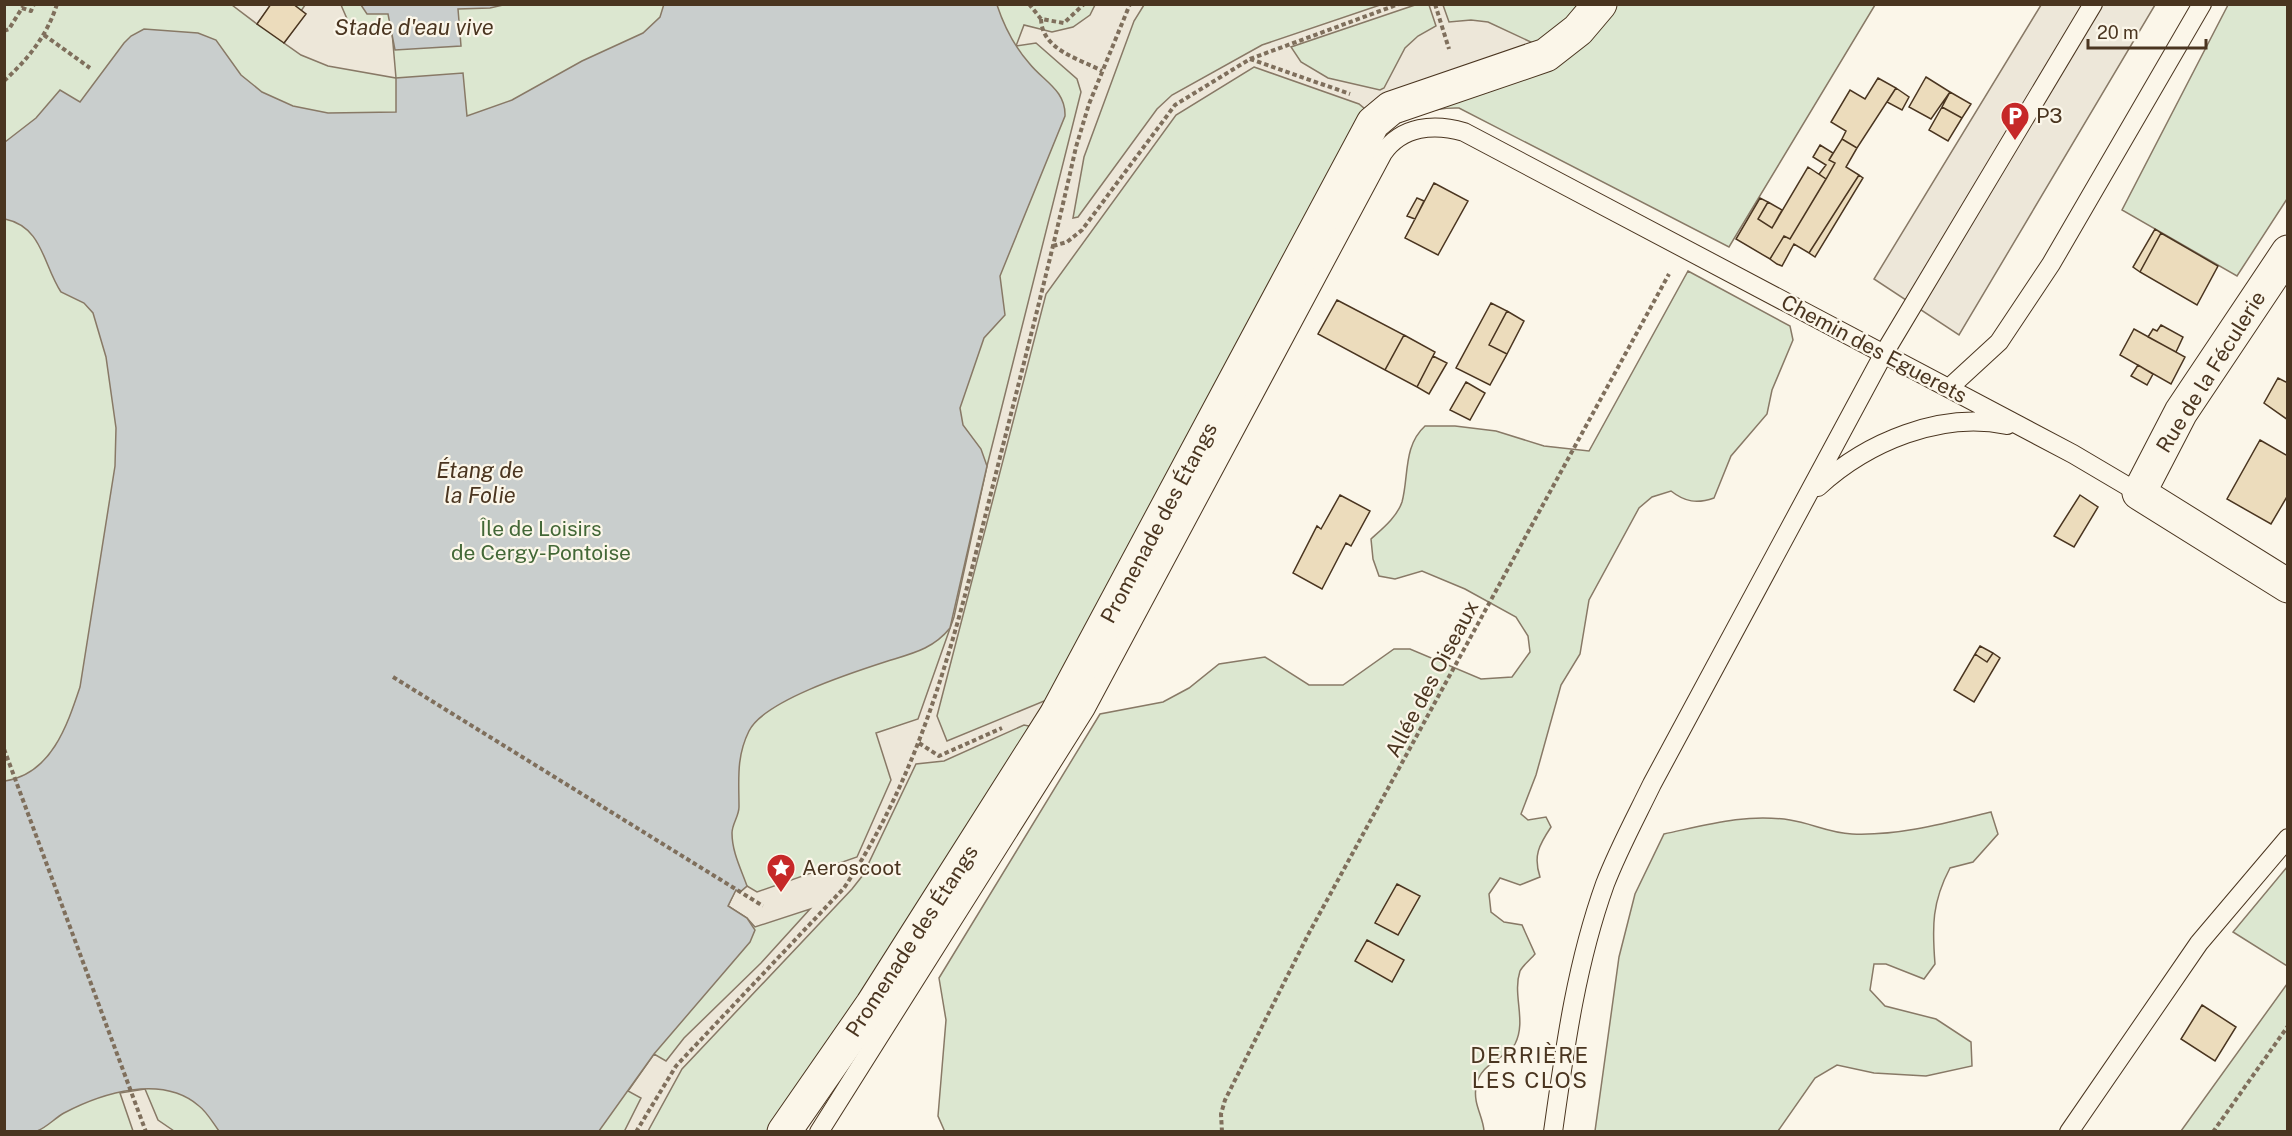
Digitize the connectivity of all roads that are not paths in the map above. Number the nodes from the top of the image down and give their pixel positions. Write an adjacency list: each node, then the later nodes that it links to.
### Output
1 (1600, 4): 13 (street, Promenade des Étangs)
2 (2093, 4): 6 (lane)
3 (2202, 4): 7 (lane)
4 (1451, 128): 6 (lane, Chemin des Eguerets); 14 (lane, Promenade des Étangs)
5 (2288, 252): 9 (street, Rue de la Féculerie)
6 (1883, 354): 7 (lane, Chemin des Eguerets); 10 (lane)
7 (1949, 388): 8 (lane, Chemin des Eguerets)
8 (2022, 429): 9 (lane, Chemin des Eguerets); 10 (lane)
9 (2139, 493): 11 (street, Chemin des Eguerets)
10 (1807, 500): 15 (lane)
11 (2288, 586)
12 (2288, 838): 16 (lane)
13 (784, 1131)
14 (819, 1131)
15 (1552, 1131)
16 (2069, 1131)

